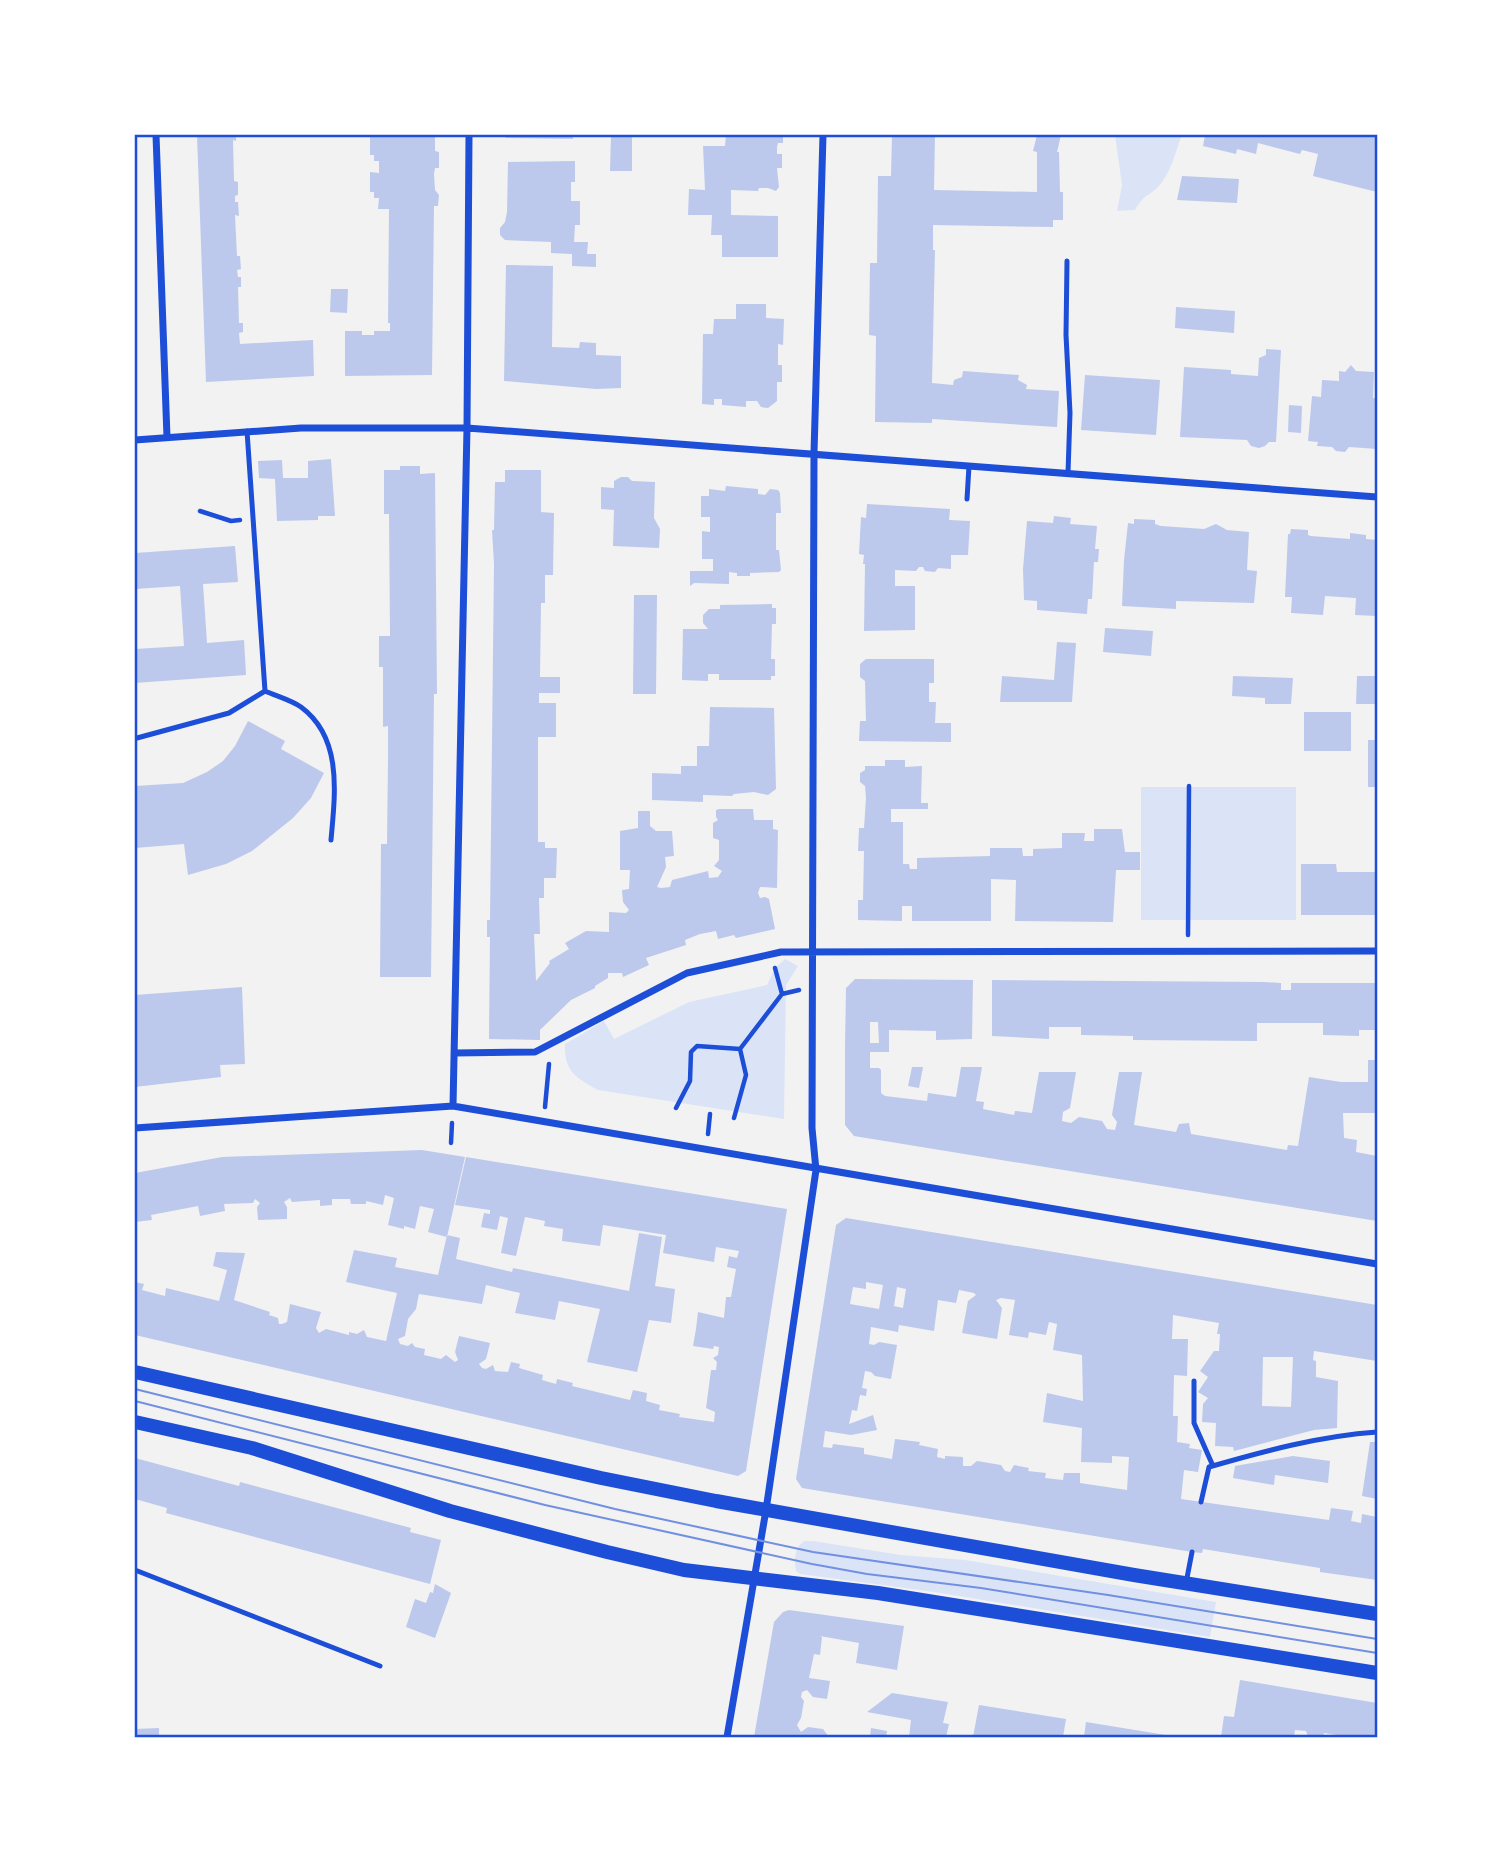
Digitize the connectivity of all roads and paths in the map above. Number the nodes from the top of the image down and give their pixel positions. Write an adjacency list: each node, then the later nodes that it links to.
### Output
1 (156, 135): 7 (street)
2 (469, 135): 5 (street)
3 (823, 135): 9 (street)
4 (1067, 261): 11 (lane)
5 (467, 428): 6 (street); 9 (street); 28 (street)
6 (247, 431): 7 (street); 15 (lane)
7 (167, 437): 8 (street)
8 (135, 440)
9 (814, 453): 10 (street); 21 (street)
10 (969, 466): 11 (street); 13 (lane)
11 (1068, 473): 12 (street)
12 (1377, 497)
13 (967, 499)
14 (200, 511): 15 (path)
15 (252, 520): 16 (lane)
16 (265, 691): 17 (lane); 19 (lane)
17 (137, 738)
18 (1189, 786): 20 (path)
19 (331, 840)
20 (1188, 950): 21 (street); 22 (street)
21 (814, 951): 26 (street); 36 (street)
22 (1377, 951)
23 (774, 964): 25 (path)
24 (800, 990): 25 (path)
25 (782, 994): 27 (path)
26 (551, 1045): 28 (street); 33 (path)
27 (740, 1049): 30 (path); 32 (path)
28 (454, 1053): 29 (street)
29 (453, 1106): 33 (street); 34 (street)
30 (676, 1108)
31 (710, 1114): 35 (path)
32 (734, 1118)
33 (543, 1122): 36 (street)
34 (135, 1128)
35 (707, 1144)
36 (816, 1170): 37 (street); 44 (street)
37 (1377, 1264)
38 (135, 1372): 44 (main road)
39 (1194, 1381): 42 (lane)
40 (135, 1422): 47 (main road)
41 (1377, 1432): 42 (lane)
42 (1213, 1466): 43 (lane)
43 (1201, 1502)
44 (766, 1510): 47 (street); 48 (main road)
45 (1192, 1552): 48 (lane)
46 (135, 1570): 50 (lane)
47 (754, 1580): 51 (main road); 52 (street)
48 (1186, 1584): 49 (main road)
49 (1377, 1614)
50 (380, 1666)
51 (1377, 1673)
52 (727, 1737)

